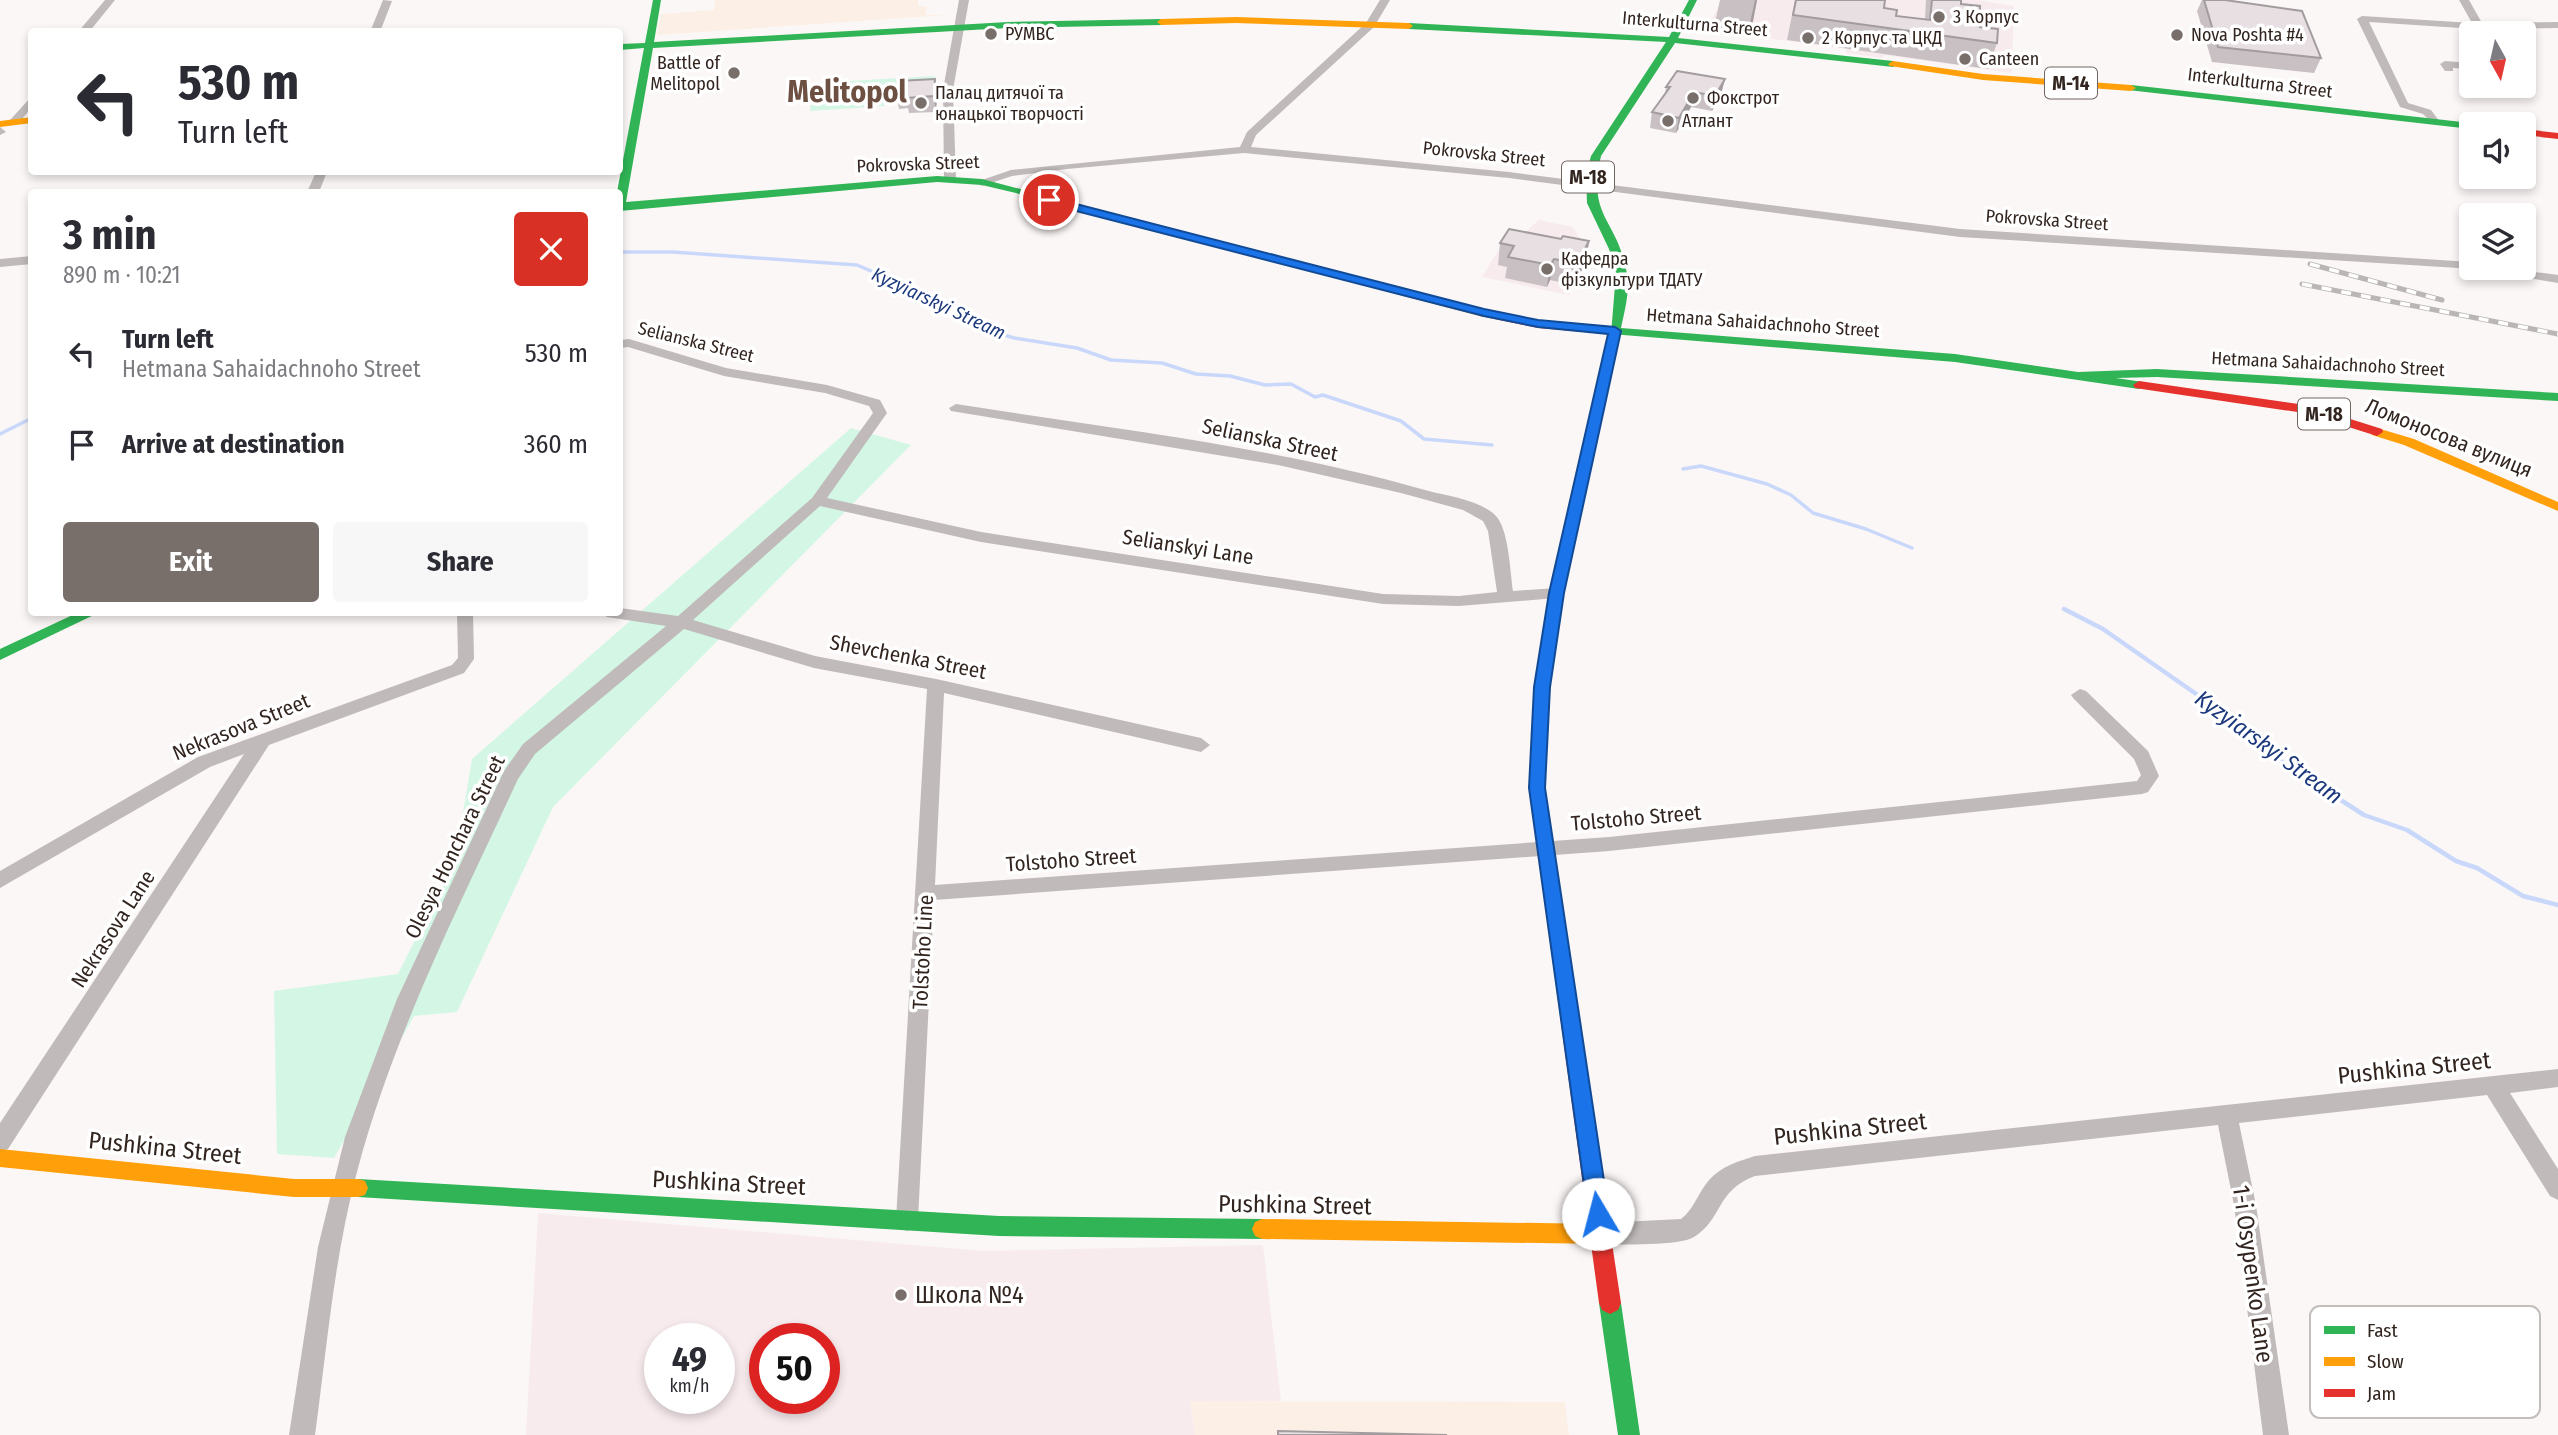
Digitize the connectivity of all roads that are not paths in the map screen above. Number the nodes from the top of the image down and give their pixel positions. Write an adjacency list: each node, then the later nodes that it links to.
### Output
1 (110, 0): 14 (street)
2 (657, 0): 17 (main road)
3 (964, 0): 12 (street)
4 (1385, 0): 10 (street)
5 (1693, 0): 16 (main road, М-18)
6 (2463, 0): 8 (street)
7 (387, 1): 15 (street)
8 (2476, 21)
9 (2558, 24): 11 (street)
10 (1370, 25): 12 (main road, Interkulturna Street / М-14); 16 (main road, Interkulturna Street / М-14); 28 (street)
11 (2536, 25)
12 (957, 27): 17 (main road, Interkulturna Street / М-14); 29 (street)
13 (2459, 27): 23 (street)
14 (86, 28)
15 (377, 28)
16 (1672, 40): 23 (main road, Interkulturna Street / М-14); 31 (main road, М-18)
17 (650, 44): 18 (main road, Interkulturna Street / М-14); 32 (main road)
18 (623, 47)
19 (2459, 65): 20 (street)
20 (2449, 69)
21 (28, 103): 25 (street)
22 (28, 121): 25 (main road)
23 (2434, 122): 24 (main road, Interkulturna Street / М-14)
24 (2459, 125)
25 (4, 127)
26 (2536, 133): 27 (main road)
27 (2558, 136)
28 (1244, 150): 30 (street, Pokrovska Street); 31 (street, Pokrovska Street)
29 (950, 179): 30 (main road, Pokrovska Street); 33 (main road, Pokrovska Street)
30 (982, 182): 39 (main road, Hetmana Sahaidachnoho Street)
31 (1587, 187): 36 (street, Pokrovska Street); 39 (main road, М-18)
32 (623, 190)
33 (623, 206)
34 (28, 260): 35 (street)
35 (0, 263)
36 (2459, 265)
37 (2536, 276): 38 (street)
38 (2558, 279)
39 (1615, 331): 41 (main road, Hetmana Sahaidachnoho Street / М-18); 47 (main road)
40 (623, 344): 44 (street, Selianska Street)
41 (2075, 375): 42 (main road, Hetmana Sahaidachnoho Street); 46 (main road, Ломоносова вулиця / М-18)
42 (2558, 397)
43 (956, 408): 48 (street, Selianska Street)
44 (880, 412): 45 (street, Olesya Honchara Street)
45 (817, 501): 48 (street, Selianskyi Lane); 52 (street, Olesya Honchara Street)
46 (2558, 506)
47 (1556, 593): 48 (street, Selianskyi Lane); 58 (main road)
48 (1506, 598)
49 (623, 614): 52 (street, Shevchenka Street)
50 (84, 616): 53 (main road)
51 (467, 616): 56 (street, Nekrasova Street)
52 (681, 622): 54 (street, Shevchenka Street); 66 (street, Olesya Honchara Street)
53 (0, 655)
54 (936, 685): 57 (street, Shevchenka Street); 60 (street, Tolstoho Line)
55 (2080, 695): 58 (street, Tolstoho Street)
56 (263, 740): 59 (street, Nekrasova Street); 64 (street, Nekrasova Lane)
57 (1201, 745)
58 (1546, 849): 60 (street, Tolstoho Street); 69 (main road)
59 (0, 880)
60 (926, 894): 68 (street, Tolstoho Line)
61 (2558, 1078): 62 (street, Pushkina Street)
62 (2494, 1087): 63 (street, Pushkina Street); 67 (street)
63 (2226, 1113): 69 (street, Pushkina Street); 72 (street, 1-i Osypenko Lane)
64 (0, 1142)
65 (0, 1158): 66 (main road, Pushkina Street)
66 (344, 1187): 68 (main road, Pushkina Street); 70 (street, Olesya Honchara Street)
67 (2558, 1189)
68 (907, 1220): 69 (main road, Pushkina Street)
69 (1601, 1234): 71 (main road)
70 (302, 1435)
71 (1629, 1435)
72 (2276, 1435)

